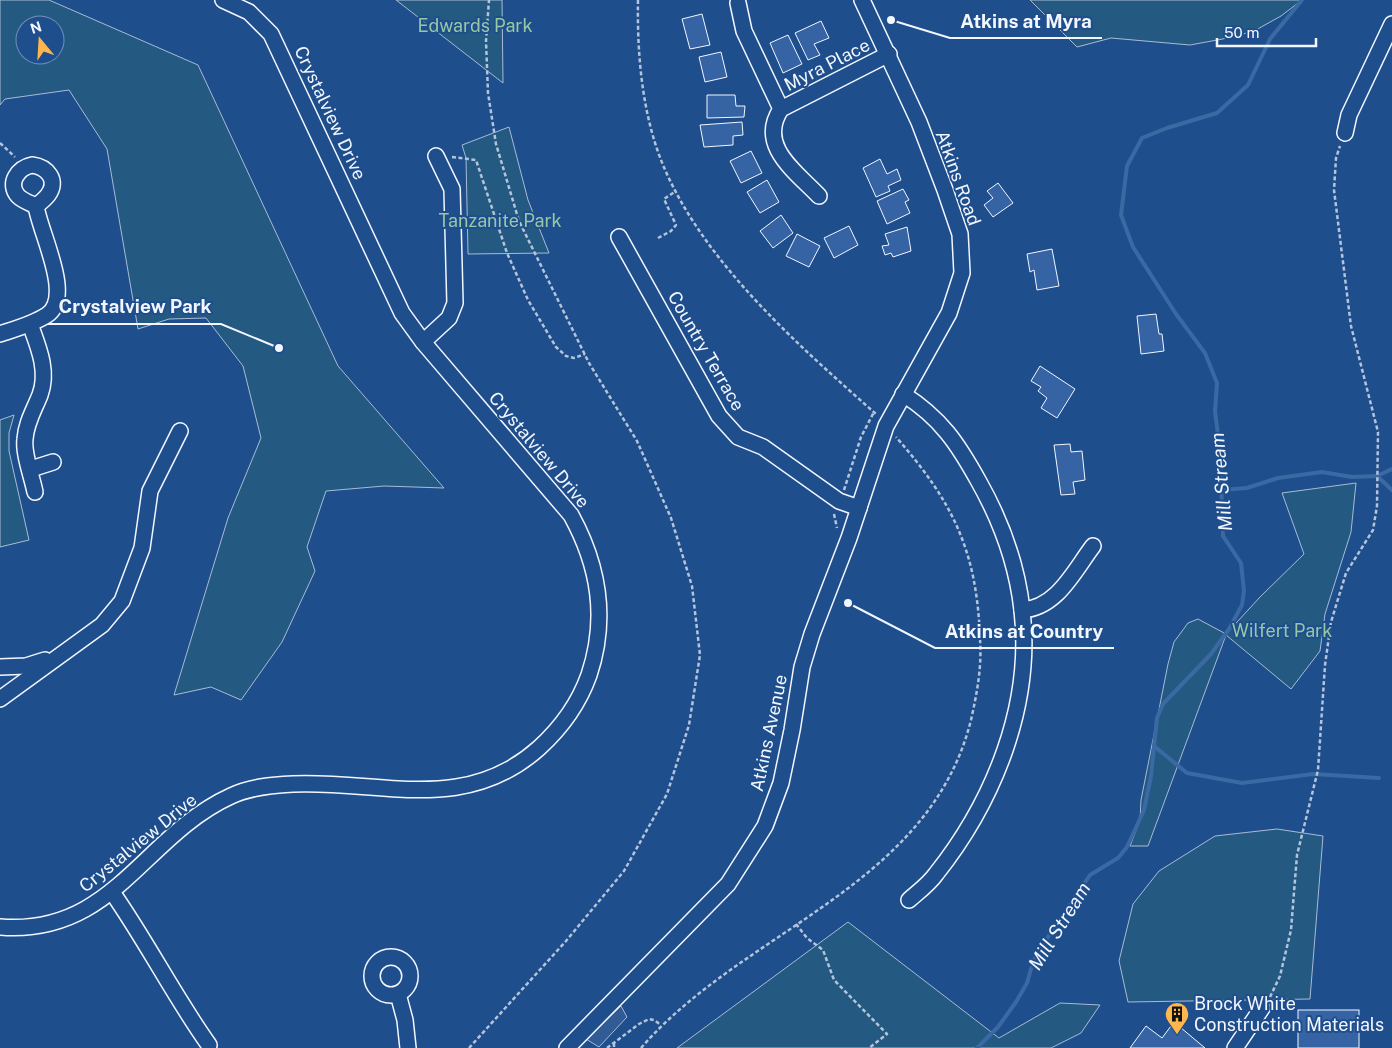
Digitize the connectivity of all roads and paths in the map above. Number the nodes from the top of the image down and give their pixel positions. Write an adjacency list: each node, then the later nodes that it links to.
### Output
1 (223, 0): 21 (street, Crystalview Drive)
2 (489, 0): 8 (path)
3 (638, 0): 14 (path)
4 (862, 0): 7 (street, Atkins Road)
5 (738, 3): 9 (street, Myra Place)
6 (1392, 24): 10 (street)
7 (889, 54): 9 (street, Myra Place); 23 (street, Atkins Road)
8 (487, 71)
9 (781, 108): 15 (street, Myra Place)
10 (1345, 133): 45 (path)
11 (0, 143): 13 (path)
12 (436, 156): 21 (street); 22 (path)
13 (19, 161)
14 (676, 191): 18 (path); 24 (path)
15 (818, 196)
16 (36, 206): 19 (street)
17 (618, 237): 33 (street, Country Terrace)
18 (658, 238)
19 (30, 324): 20 (street); 29 (street)
20 (0, 334)
21 (423, 342): 40 (street, Crystalview Drive)
22 (584, 354)
23 (904, 394): 33 (street, Atkins Road); 36 (street)
24 (874, 412): 25 (path); 31 (path)
25 (881, 418)
26 (180, 431): 37 (street)
27 (894, 435): 42 (path)
28 (54, 462): 29 (street)
29 (31, 469): 30 (street)
30 (35, 492)
31 (842, 494)
32 (836, 507): 34 (path)
33 (859, 508): 50 (street, Atkins Avenue)
34 (836, 536)
35 (1093, 546): 36 (street)
36 (1022, 610): 41 (street)
37 (58, 655): 38 (street); 39 (street)
38 (0, 667)
39 (0, 699)
40 (112, 892): 43 (street, Crystalview Drive); 48 (street)
41 (908, 900)
42 (796, 924): 46 (path); 54 (path)
43 (0, 927)
44 (398, 994): 49 (street)
45 (1262, 1008): 55 (street)
46 (661, 1025): 47 (path); 53 (path)
47 (614, 1043): 51 (path); 52 (path)
48 (210, 1045)
49 (408, 1048)
50 (567, 1048)
51 (607, 1048)
52 (614, 1048)
53 (641, 1048)
54 (869, 1048)
55 (1235, 1048)

